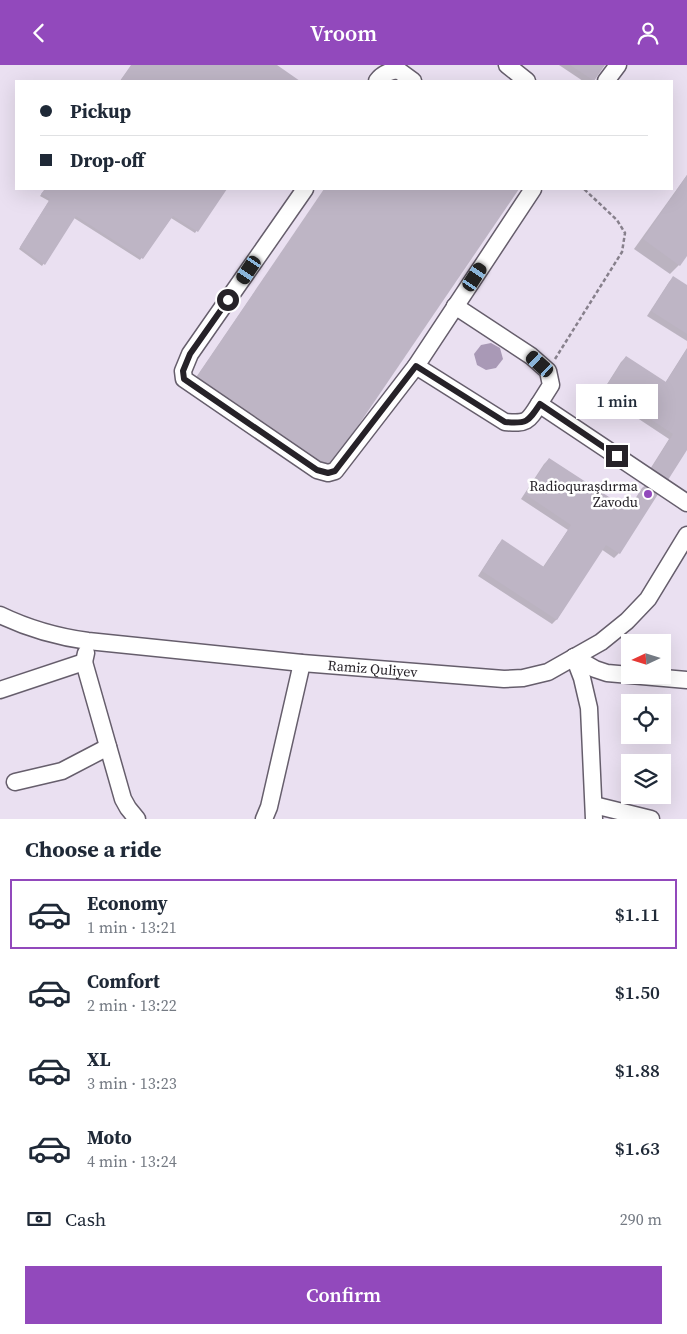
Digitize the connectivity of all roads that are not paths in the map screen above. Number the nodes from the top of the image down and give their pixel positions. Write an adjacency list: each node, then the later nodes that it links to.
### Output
1 (507, 65): 5 (street)
2 (618, 65): 6 (street)
3 (378, 80): 4 (street)
4 (412, 80)
5 (526, 80)
6 (607, 80)
7 (303, 190): 10 (street)
8 (532, 190): 9 (street)
9 (455, 306): 10 (street); 11 (street)
10 (416, 366): 11 (street)
11 (540, 404): 12 (street)
12 (687, 503)
13 (685, 544): 16 (street, Ramiz Quliyev)
14 (0, 615): 15 (street, Ramiz Quliyev)
15 (88, 641): 17 (street); 18 (street, Ramiz Quliyev)
16 (574, 657): 18 (street, Ramiz Quliyev); 19 (street); 23 (street)
17 (84, 662): 20 (street); 21 (street)
18 (302, 663): 25 (street)
19 (687, 680)
20 (0, 690)
21 (108, 747): 22 (street); 24 (street)
22 (15, 782)
23 (594, 812): 26 (street)
24 (137, 819)
25 (264, 819)
26 (651, 819)

